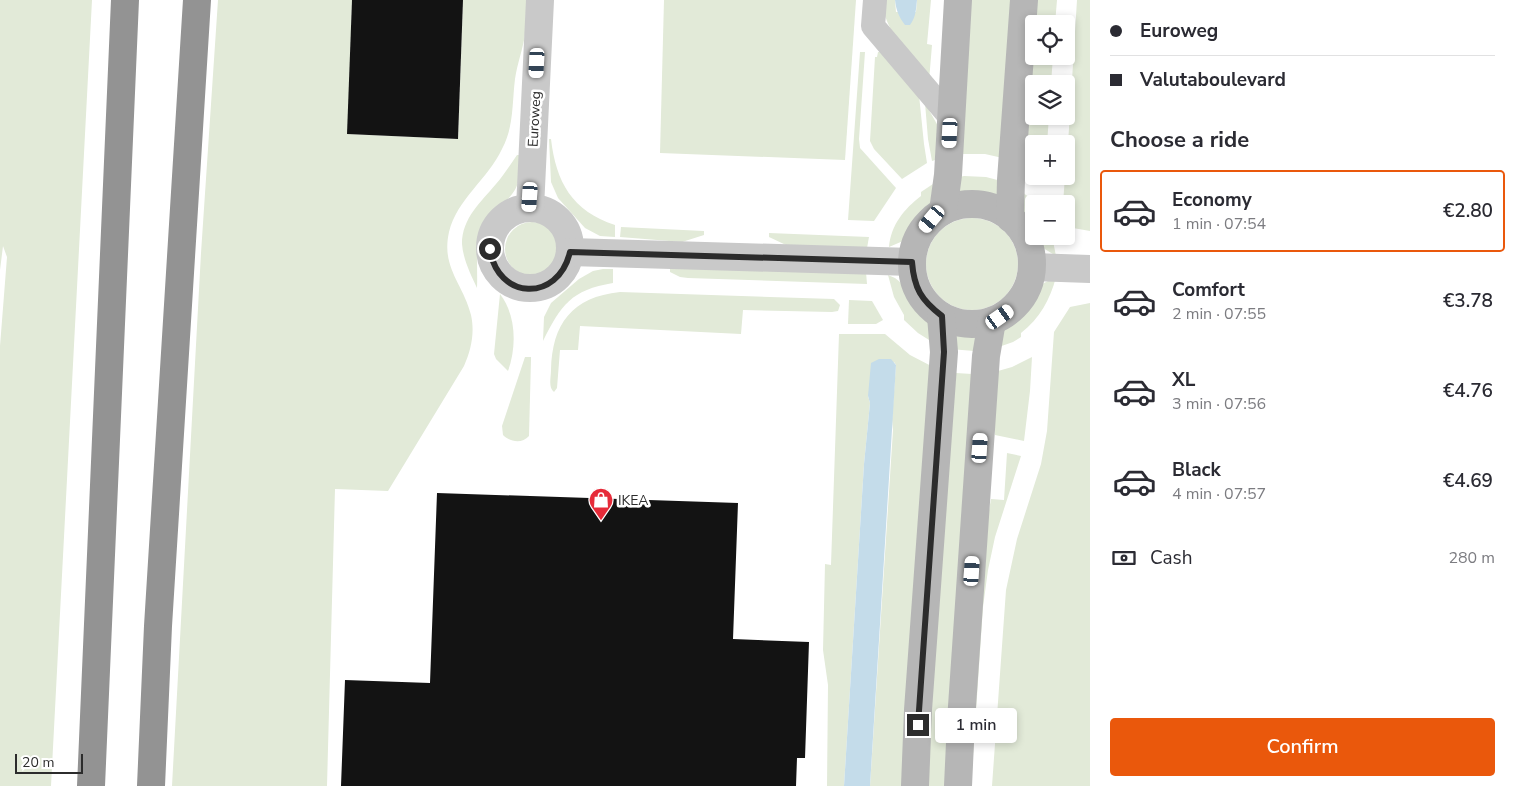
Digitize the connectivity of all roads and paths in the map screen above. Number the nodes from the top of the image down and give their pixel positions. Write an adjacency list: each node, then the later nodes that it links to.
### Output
1 (125, 0): 17 (highway)
2 (197, 0): 18 (highway)
3 (540, 0): 8 (street, Euroweg)
4 (875, 0): 7 (street)
5 (958, 0): 7 (main road)
6 (1024, 0): 10 (main road)
7 (951, 118): 9 (main road)
8 (530, 208): 11 (street); 11 (street)
9 (943, 210): 10 (main road); 12 (main road)
10 (1010, 218): 13 (main road)
11 (570, 252): 12 (street)
12 (912, 262): 15 (main road)
13 (1032, 267): 14 (street); 16 (main road)
14 (1090, 268)
15 (942, 316): 16 (main road); 19 (main road)
16 (992, 321): 20 (main road)
17 (91, 786)
18 (151, 786)
19 (915, 786)
20 (958, 786)

